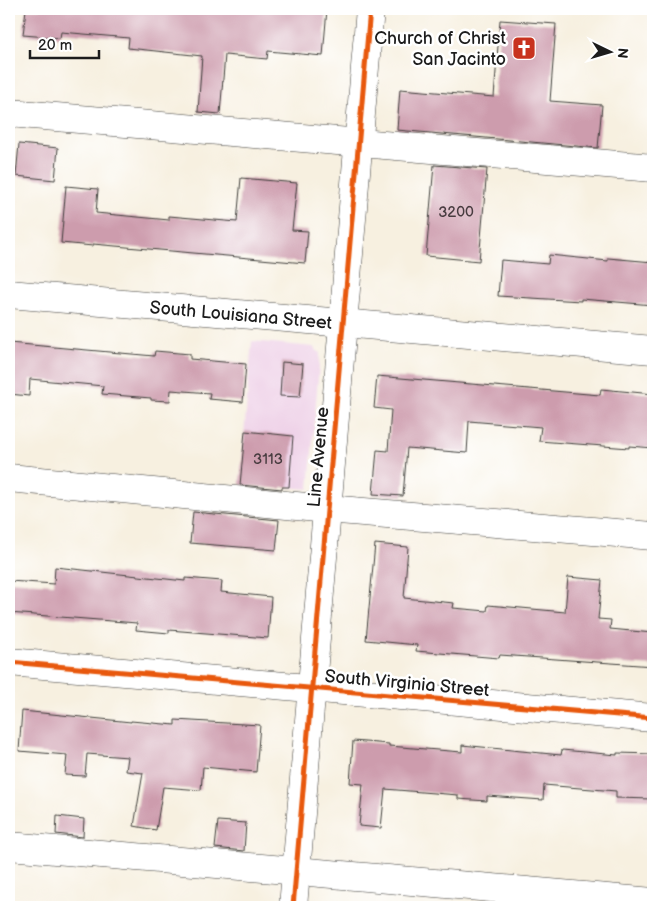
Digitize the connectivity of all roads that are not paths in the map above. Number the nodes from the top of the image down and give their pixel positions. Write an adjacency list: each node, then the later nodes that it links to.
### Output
1 (370, 9): 3 (street, Line Avenue)
2 (9, 113): 3 (street)
3 (358, 144): 4 (street); 6 (street, Line Avenue)
4 (653, 168)
5 (9, 294): 6 (street, South Louisiana Street)
6 (343, 324): 7 (street, South Louisiana Street); 9 (street, Line Avenue)
7 (653, 350)
8 (9, 478): 9 (street)
9 (327, 509): 10 (street); 12 (street, Line Avenue)
10 (653, 536)
11 (9, 662): 12 (street, South Virginia Street)
12 (312, 689): 13 (street, South Virginia Street); 15 (street, Line Avenue)
13 (653, 718)
14 (9, 846): 15 (street)
15 (296, 871): 16 (street); 17 (street, Line Avenue)
16 (653, 902)
17 (292, 907)

